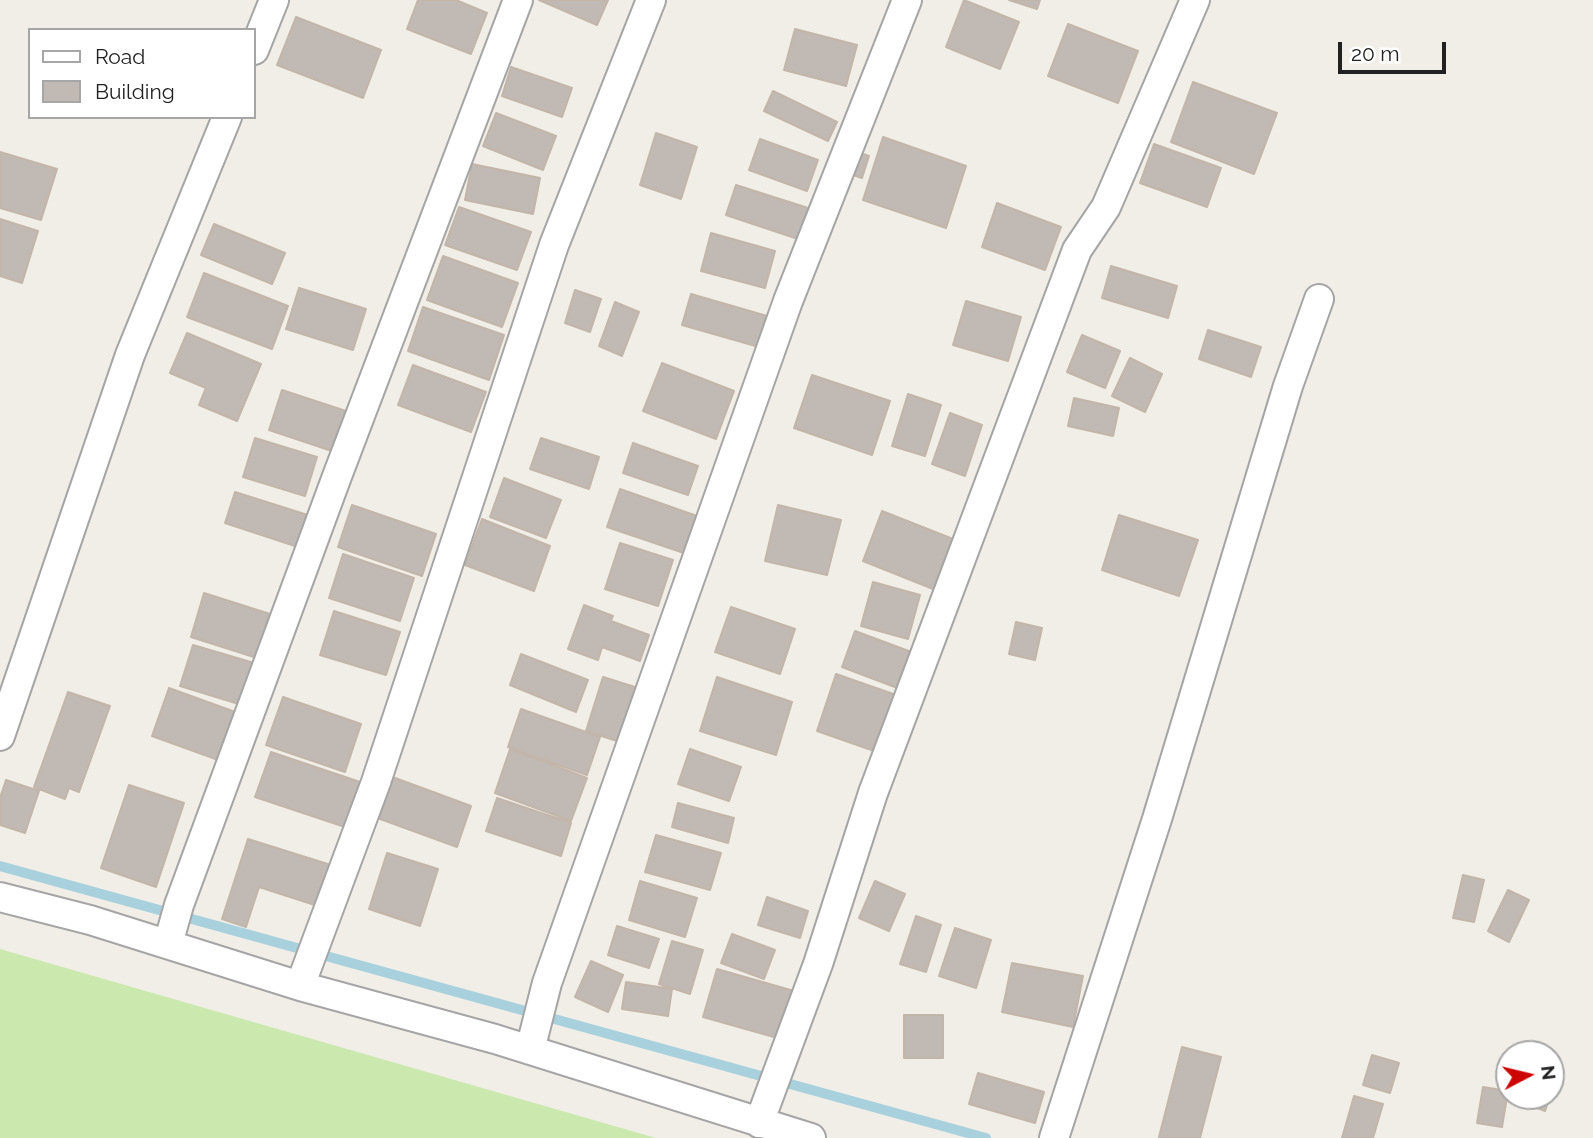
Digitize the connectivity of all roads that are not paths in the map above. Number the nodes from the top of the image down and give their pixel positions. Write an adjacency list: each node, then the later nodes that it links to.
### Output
1 (274, 0): 6 (street)
2 (518, 0): 11 (street)
3 (651, 0): 12 (street)
4 (907, 0): 13 (street)
5 (1195, 0): 14 (street)
6 (256, 45)
7 (226, 119): 9 (street)
8 (1319, 299): 15 (street)
9 (0, 736)
10 (0, 897): 11 (street)
11 (169, 939): 12 (street)
12 (303, 978): 13 (street)
13 (532, 1043): 14 (street)
14 (759, 1123): 16 (street)
15 (1056, 1134)
16 (811, 1138)

